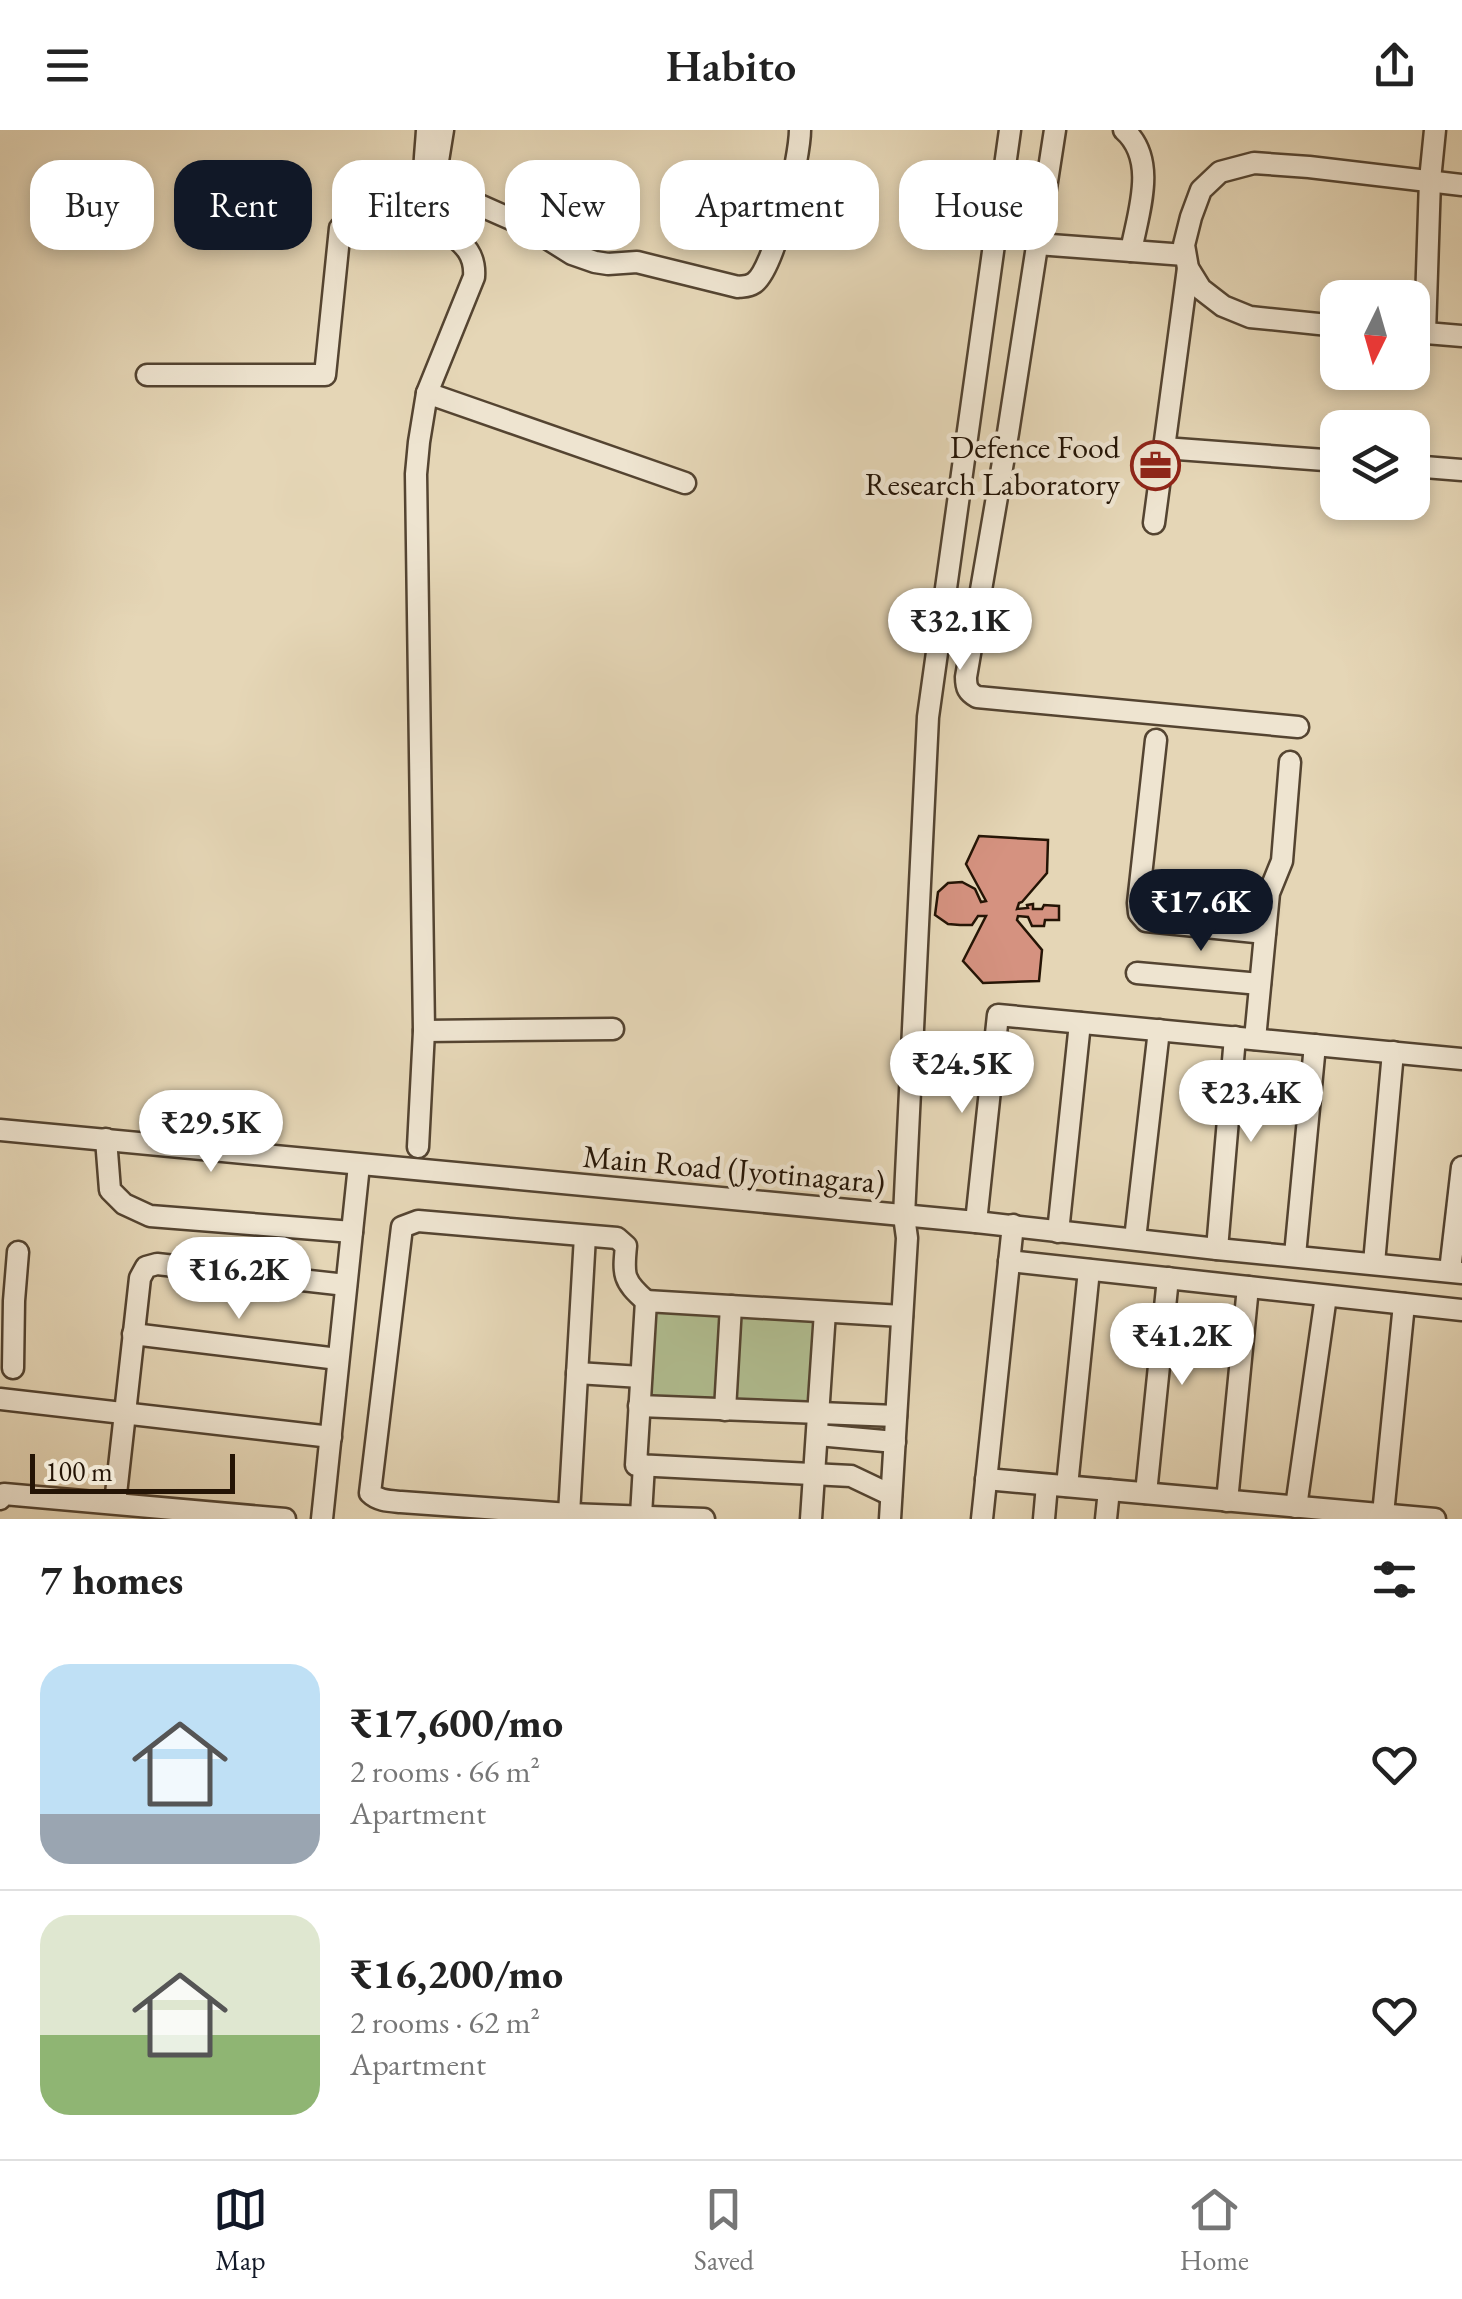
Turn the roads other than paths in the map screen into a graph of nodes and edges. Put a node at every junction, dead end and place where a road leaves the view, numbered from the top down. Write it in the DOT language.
graph roads {
  1 [pos="427,130"];
  2 [pos="442,130"];
  3 [pos="798,130"];
  4 [pos="1010,130"];
  5 [pos="1055,130"];
  6 [pos="1124,130"];
  7 [pos="1435,130"];
  8 [pos="426,160"];
  9 [pos="1050,160"];
  10 [pos="1430,180"];
  11 [pos="1462,184"];
  12 [pos="1058,245"];
  13 [pos="338,250"];
  14 [pos="468,250"];
  15 [pos="1036,250"];
  16 [pos="1131,250"];
  17 [pos="1186,261"];
  18 [pos="1423,280"];
  19 [pos="1223,306"];
  20 [pos="1182,308"];
  21 [pos="1320,324"];
  22 [pos="1430,333"];
  23 [pos="1462,336"];
  24 [pos="147,375"];
  25 [pos="427,393"];
  26 [pos="1164,448"];
  27 [pos="1320,460"];
  28 [pos="1430,467"];
  29 [pos="1462,470"];
  30 [pos="684,483"];
  31 [pos="1154,523"];
  32 [pos="1298,727"];
  33 [pos="1156,740"];
  34 [pos="1290,762"];
  35 [pos="1265,933"];
  36 [pos="1137,973"];
  37 [pos="1260,984"];
  38 [pos="1080,1023"];
  39 [pos="613,1029"];
  40 [pos="1159,1030"];
  41 [pos="424,1031"];
  42 [pos="1245,1038"];
  43 [pos="1315,1045"];
  44 [pos="1393,1052"];
  45 [pos="1462,1059"];
  46 [pos="0,1130"];
  47 [pos="106,1139"];
  48 [pos="418,1147"];
  49 [pos="359,1165"];
  50 [pos="1462,1167"];
  51 [pos="904,1216"];
  52 [pos="976,1222"];
  53 [pos="1013,1226"];
  54 [pos="352,1232"];
  55 [pos="1058,1232"];
  56 [pos="585,1236"];
  57 [pos="1135,1238"];
  58 [pos="1217,1249"];
  59 [pos="18,1252"];
  60 [pos="1295,1255"];
  61 [pos="1009,1261"];
  62 [pos="1374,1263"];
  63 [pos="1089,1270"];
  64 [pos="1456,1272"];
  65 [pos="1168,1278"];
  66 [pos="346,1285"];
  67 [pos="1248,1287"];
  68 [pos="1326,1296"];
  69 [pos="7,1301"];
  70 [pos="646,1301"];
  71 [pos="1404,1304"];
  72 [pos="731,1306"];
  73 [pos="1462,1310"];
  74 [pos="825,1312"];
  75 [pos="902,1316"];
  76 [pos="133,1334"];
  77 [pos="338,1358"];
  78 [pos="14,1368"];
  79 [pos="577,1372"];
  80 [pos="641,1377"];
  81 [pos="0,1399"];
  82 [pos="639,1406"];
  83 [pos="725,1410"];
  84 [pos="126,1412"];
  85 [pos="819,1412"];
  86 [pos="896,1416"];
  87 [pos="818,1435"];
  88 [pos="330,1437"];
  89 [pos="894,1442"];
  90 [pos="644,1466"];
  91 [pos="814,1473"];
  92 [pos="986,1479"];
  93 [pos="1057,1486"];
  94 [pos="1109,1490"];
  95 [pos="1146,1494"];
  96 [pos="891,1495"];
  97 [pos="1,1496"];
  98 [pos="1227,1501"];
  99 [pos="116,1503"];
  100 [pos="1296,1507"];
  101 [pos="569,1514"];
  102 [pos="1383,1514"];
  103 [pos="641,1515"];
  104 [pos="285,1519"];
  105 [pos="322,1519"];
  106 [pos="704,1519"];
  107 [pos="811,1519"];
  108 [pos="890,1519"];
  109 [pos="982,1519"];
  110 [pos="1044,1519"];
  111 [pos="1106,1519"];
  112 [pos="1435,1519"];
  1 -- 8 [label="street"];
  2 -- 3 [label="street"];
  4 -- 51 [label="street"];
  5 -- 9 [label="street"];
  6 -- 16 [label="street"];
  7 -- 10 [label="street"];
  10 -- 11 [label="street"];
  10 -- 17 [label="street"];
  10 -- 18 [label="street"];
  12 -- 16 [label="street"];
  13 -- 24 [label="street"];
  14 -- 25 [label="street"];
  15 -- 32 [label="street"];
  16 -- 17 [label="street"];
  17 -- 19 [label="street"];
  17 -- 20 [label="street"];
  19 -- 20 [label="street"];
  19 -- 21 [label="street"];
  20 -- 26 [label="street"];
  22 -- 23 [label="street"];
  25 -- 30 [label="street"];
  25 -- 41 [label="street"];
  26 -- 27 [label="street"];
  26 -- 31 [label="street"];
  28 -- 29 [label="street"];
  33 -- 35 [label="street"];
  34 -- 35 [label="street"];
  35 -- 37 [label="street"];
  36 -- 37 [label="street"];
  37 -- 42 [label="street"];
  38 -- 40 [label="street"];
  38 -- 52 [label="street"];
  38 -- 55 [label="street"];
  39 -- 41 [label="street"];
  40 -- 42 [label="street"];
  40 -- 57 [label="street"];
  41 -- 48 [label="street"];
  42 -- 43 [label="street"];
  42 -- 58 [label="street"];
  43 -- 44 [label="street"];
  43 -- 60 [label="street"];
  44 -- 45 [label="street"];
  44 -- 62 [label="street"];
  46 -- 47 [label="street, Main Road (Jyotinagara)"];
  47 -- 49 [label="street, Main Road (Jyotinagara)"];
  47 -- 54 [label="street"];
  49 -- 51 [label="street, Main Road (Jyotinagara)"];
  49 -- 54 [label="street"];
  50 -- 64 [label="street"];
  51 -- 52 [label="street, Main Road (Jyotinagara)"];
  51 -- 75 [label="street"];
  52 -- 53 [label="street, Main Road (Jyotinagara)"];
  53 -- 55 [label="street, Main Road (Jyotinagara)"];
  53 -- 61 [label="street"];
  54 -- 66 [label="street"];
  55 -- 57 [label="street, Main Road (Jyotinagara)"];
  56 -- 70 [label="street"];
  56 -- 79 [label="street"];
  56 -- 101 [label="street"];
  57 -- 58 [label="street, Main Road (Jyotinagara)"];
  58 -- 60 [label="street, Main Road (Jyotinagara)"];
  59 -- 69 [label="street"];
  60 -- 62 [label="street, Main Road (Jyotinagara)"];
  61 -- 63 [label="street"];
  61 -- 92 [label="street"];
  62 -- 64 [label="street, Main Road (Jyotinagara)"];
  63 -- 65 [label="street"];
  63 -- 93 [label="street"];
  65 -- 67 [label="street"];
  65 -- 95 [label="street"];
  66 -- 76 [label="street"];
  66 -- 77 [label="street"];
  67 -- 68 [label="street"];
  67 -- 98 [label="street"];
  68 -- 71 [label="street"];
  68 -- 100 [label="street"];
  69 -- 78 [label="street"];
  70 -- 72 [label="street"];
  70 -- 80 [label="street"];
  71 -- 73 [label="street"];
  71 -- 102 [label="street"];
  72 -- 74 [label="street"];
  72 -- 83 [label="street"];
  74 -- 75 [label="street"];
  74 -- 85 [label="street"];
  75 -- 86 [label="street"];
  76 -- 77 [label="street"];
  76 -- 84 [label="street"];
  77 -- 88 [label="street"];
  79 -- 80 [label="street"];
  79 -- 101 [label="street"];
  80 -- 82 [label="street"];
  81 -- 84 [label="street"];
  82 -- 83 [label="street"];
  82 -- 90 [label="street"];
  83 -- 85 [label="street"];
  84 -- 88 [label="street"];
  84 -- 99 [label="street"];
  85 -- 86 [label="street"];
  85 -- 87 [label="street"];
  86 -- 89 [label="street"];
  87 -- 89 [label="street"];
  87 -- 91 [label="street"];
  88 -- 105 [label="street"];
  89 -- 96 [label="street"];
  90 -- 91 [label="street"];
  90 -- 103 [label="street"];
  91 -- 96 [label="street"];
  91 -- 107 [label="street"];
  92 -- 93 [label="street"];
  92 -- 109 [label="street"];
  93 -- 94 [label="street"];
  93 -- 110 [label="street"];
  94 -- 95 [label="street"];
  94 -- 111 [label="street"];
  95 -- 98 [label="street"];
  96 -- 108 [label="street"];
  97 -- 99 [label="street"];
  98 -- 100 [label="street"];
  99 -- 104 [label="street"];
  100 -- 102 [label="street"];
  101 -- 103 [label="street"];
  102 -- 112 [label="street"];
  103 -- 106 [label="street"];
}
